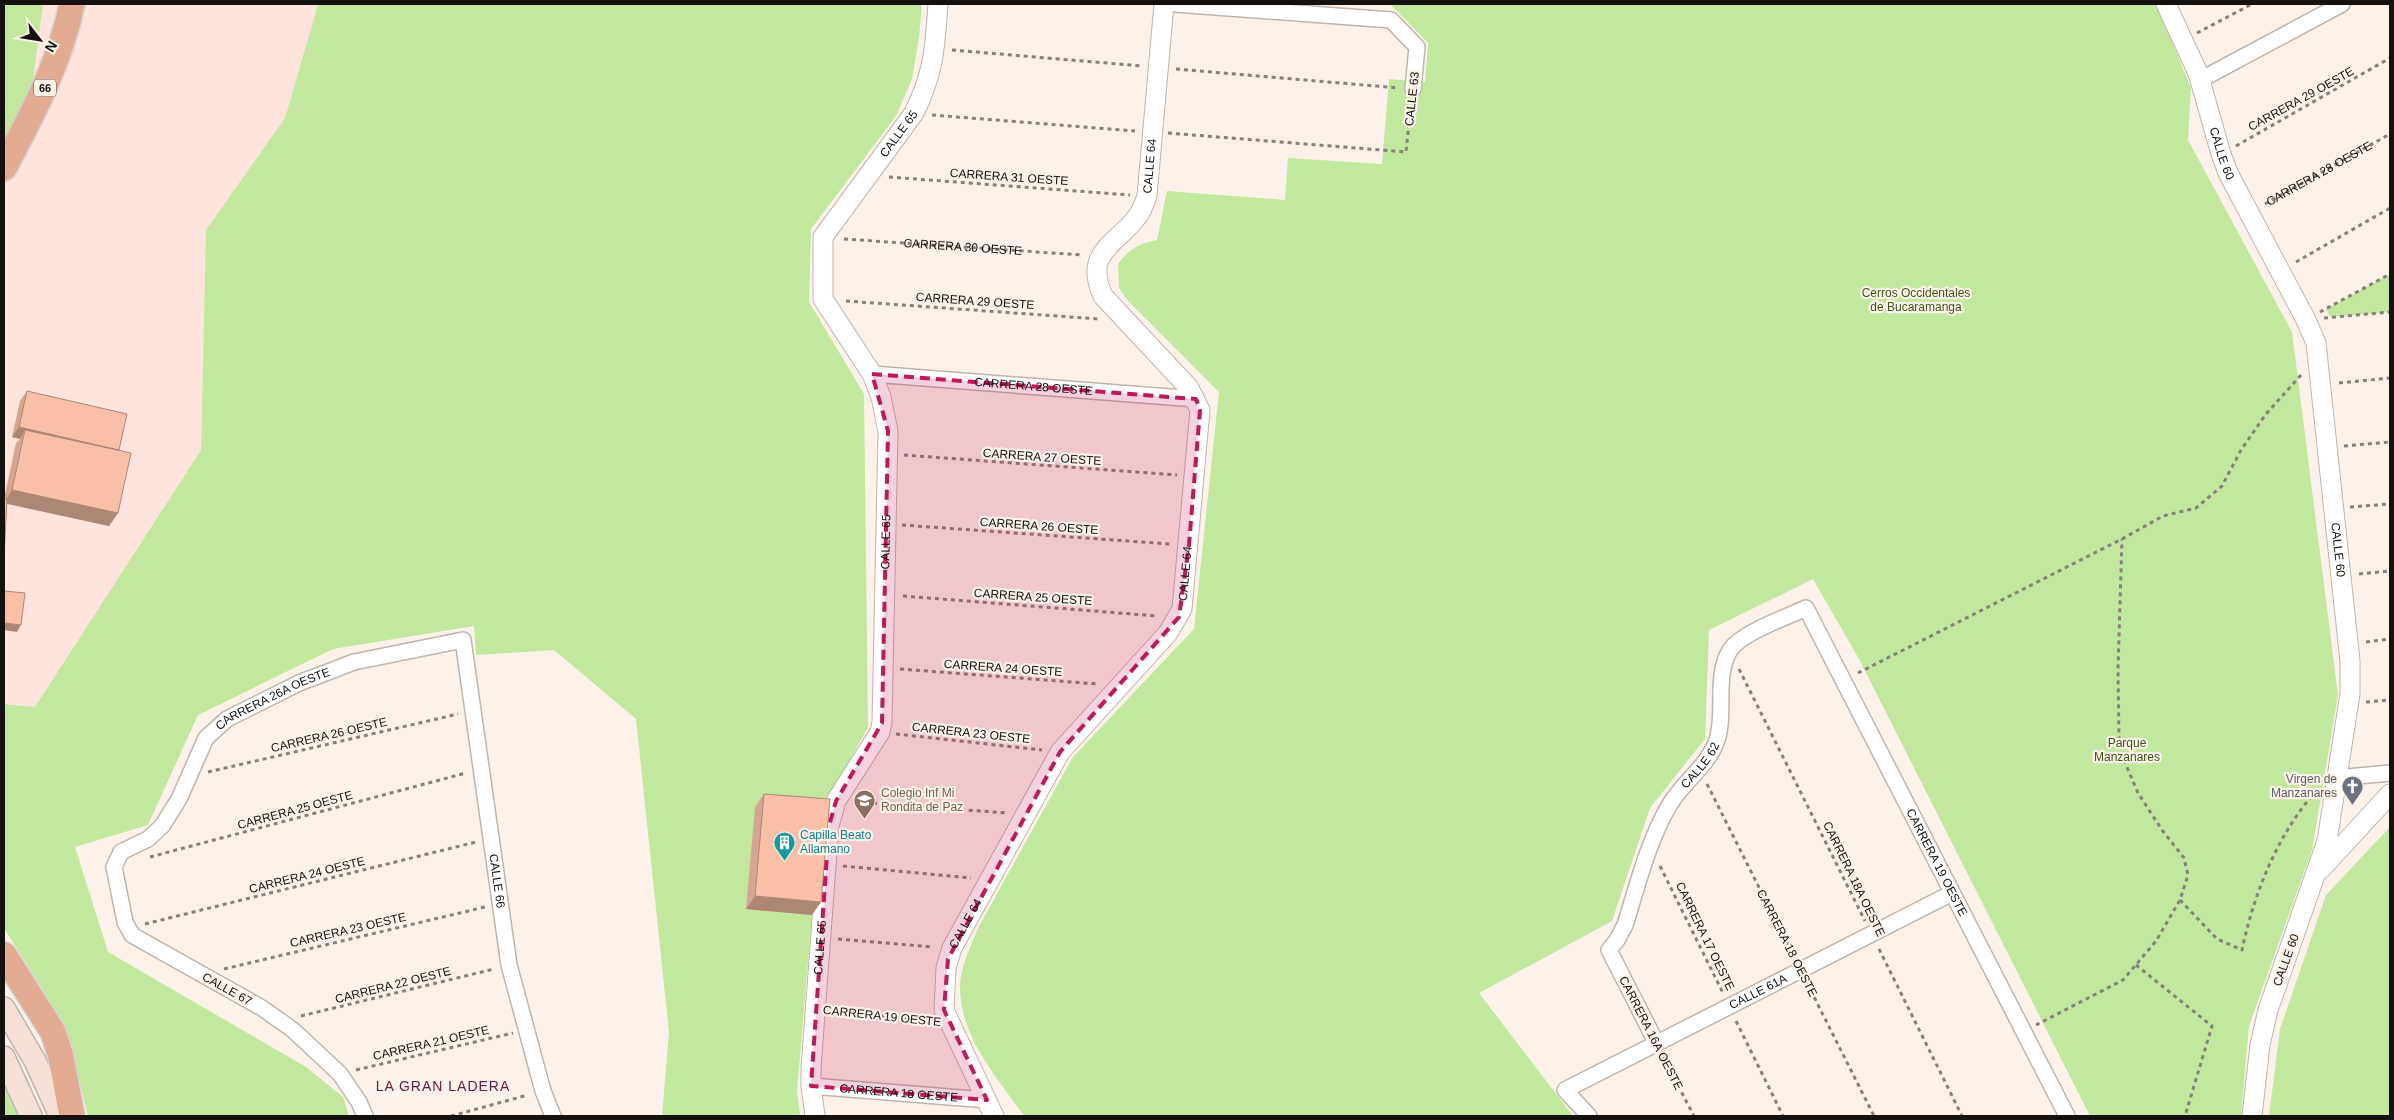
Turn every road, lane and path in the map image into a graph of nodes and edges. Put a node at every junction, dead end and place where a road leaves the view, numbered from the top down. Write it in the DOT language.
graph roads {
  1 [pos="56,4"];
  2 [pos="72,4"];
  3 [pos="938,4"];
  4 [pos="1164,4"];
  5 [pos="1175,4"];
  6 [pos="2166,4"];
  7 [pos="2252,4"];
  8 [pos="2342,4"];
  9 [pos="2183,41"];
  10 [pos="2390,58"];
  11 [pos="50,77"];
  12 [pos="2200,80"];
  13 [pos="1413,89"];
  14 [pos="2390,134"];
  15 [pos="1406,152"];
  16 [pos="2220,154"];
  17 [pos="4,168"];
  18 [pos="868,176"];
  19 [pos="1147,196"];
  20 [pos="2390,208"];
  21 [pos="2249,213"];
  22 [pos="823,238"];
  23 [pos="1102,256"];
  24 [pos="2280,271"];
  25 [pos="2390,274"];
  26 [pos="823,299"];
  27 [pos="2390,312"];
  28 [pos="1126,320"];
  29 [pos="2306,320"];
  30 [pos="2318,356"];
  31 [pos="872,374"];
  32 [pos="2390,378"];
  33 [pos="2321,385"];
  34 [pos="1196,399"];
  35 [pos="2390,442"];
  36 [pos="2328,448"];
  37 [pos="888,454"];
  38 [pos="1195,477"];
  39 [pos="2390,504"];
  40 [pos="2334,508"];
  41 [pos="887,524"];
  42 [pos="2122,539"];
  43 [pos="1189,545"];
  44 [pos="2390,571"];
  45 [pos="2341,576"];
  46 [pos="885,595"];
  47 [pos="1179,617"];
  48 [pos="2390,639"];
  49 [pos="463,640"];
  50 [pos="2348,644"];
  51 [pos="1730,650"];
  52 [pos="884,668"];
  53 [pos="1843,681"];
  54 [pos="1120,685"];
  55 [pos="2390,700"];
  56 [pos="2349,704"];
  57 [pos="473,710"];
  58 [pos="880,732"];
  59 [pos="1060,752"];
  60 [pos="481,768"];
  61 [pos="1700,769"];
  62 [pos="2390,773"];
  63 [pos="188,777"];
  64 [pos="2337,778"];
  65 [pos="2390,794"];
  66 [pos="836,800"];
  67 [pos="1025,814"];
  68 [pos="491,839"];
  69 [pos="1650,845"];
  70 [pos="116,862"];
  71 [pos="826,864"];
  72 [pos="2317,873"];
  73 [pos="989,880"];
  74 [pos="1952,893"];
  75 [pos="2180,900"];
  76 [pos="500,903"];
  77 [pos="128,928"];
  78 [pos="1871,934"];
  79 [pos="820,937"];
  80 [pos="952,948"];
  81 [pos="1608,950"];
  82 [pos="4,955"];
  83 [pos="509,965"];
  84 [pos="2136,965"];
  85 [pos="1801,970"];
  86 [pos="200,974"];
  87 [pos="1729,1007"];
  88 [pos="4,1008"];
  89 [pos="816,1009"];
  90 [pos="281,1021"];
  91 [pos="949,1023"];
  92 [pos="525,1030"];
  93 [pos="2023,1032"];
  94 [pos="1657,1044"];
  95 [pos="4,1057"];
  96 [pos="340,1074"];
  97 [pos="811,1086"];
  98 [pos="543,1091"];
  99 [pos="990,1108"];
  100 [pos="32,1116"];
  101 [pos="60,1116"];
  102 [pos="72,1116"];
  103 [pos="365,1116"];
  104 [pos="451,1116"];
  105 [pos="553,1116"];
  106 [pos="815,1116"];
  107 [pos="1589,1116"];
  108 [pos="1694,1116"];
  109 [pos="1783,1116"];
  110 [pos="1874,1116"];
  111 [pos="1962,1116"];
  112 [pos="2067,1116"];
  113 [pos="2185,1116"];
  114 [pos="2252,1116"];
  1 -- 11 [label="highway"];
  2 -- 11 [label="highway, 66"];
  3 -- 18 [label="street, CALLE 65"];
  4 -- 19 [label="street, CALLE 64"];
  5 -- 13 [label="street, CALLE 63"];
  6 -- 9 [label="street, CALLE 60"];
  7 -- 9 [label="path"];
  8 -- 12 [label="street"];
  9 -- 12 [label="street, CALLE 60"];
  10 -- 16 [label="path, CARRERA 29 OESTE"];
  11 -- 17 [label="highway, 66"];
  12 -- 16 [label="street, CALLE 60"];
  13 -- 15 [label="path, CALLE 63"];
  14 -- 21 [label="path, CARRERA 28 OESTE"];
  16 -- 21 [label="street, CALLE 60"];
  18 -- 19 [label="path, CARRERA 31 OESTE"];
  18 -- 22 [label="street, CALLE 65"];
  19 -- 23 [label="street, CALLE 64"];
  20 -- 24 [label="path"];
  21 -- 24 [label="street, CALLE 60"];
  22 -- 23 [label="path, CARRERA 30 OESTE"];
  22 -- 26 [label="street"];
  23 -- 28 [label="street, CALLE 64"];
  24 -- 29 [label="street, CALLE 60"];
  25 -- 29 [label="path"];
  26 -- 28 [label="path, CARRERA 29 OESTE"];
  26 -- 31 [label="street, CALLE 65"];
  27 -- 29 [label="path"];
  28 -- 34 [label="street, CALLE 64"];
  29 -- 30 [label="street, CALLE 60"];
  30 -- 33 [label="street, CALLE 60"];
  30 -- 42 [label="path"];
  31 -- 34 [label="street, CARRERA 28 OESTE"];
  31 -- 37 [label="street, CALLE 65"];
  32 -- 33 [label="path"];
  33 -- 36 [label="street, CALLE 60"];
  34 -- 38 [label="street, CALLE 64"];
  35 -- 36 [label="path"];
  36 -- 40 [label="street, CALLE 60"];
  37 -- 38 [label="path, CARRERA 27 OESTE"];
  37 -- 41 [label="street, CALLE 65"];
  38 -- 43 [label="street, CALLE 64"];
  39 -- 40 [label="path"];
  40 -- 45 [label="street, CALLE 60"];
  41 -- 43 [label="path, CARRERA 26 OESTE"];
  41 -- 46 [label="street, CALLE 65"];
  42 -- 53 [label="path"];
  42 -- 75 [label="path"];
  43 -- 47 [label="street, CALLE 64"];
  44 -- 45 [label="path"];
  45 -- 50 [label="street, CALLE 60"];
  46 -- 47 [label="path, CARRERA 25 OESTE"];
  46 -- 52 [label="street, CALLE 65"];
  47 -- 54 [label="street, CALLE 64"];
  48 -- 50 [label="path"];
  49 -- 57 [label="street, CALLE 66"];
  49 -- 63 [label="street, CARRERA 26A OESTE"];
  50 -- 56 [label="street, CALLE 60"];
  51 -- 53 [label="street, CARRERA 19 OESTE"];
  51 -- 61 [label="street, CALLE 62"];
  51 -- 78 [label="path, CARRERA 18A OESTE"];
  52 -- 54 [label="path, CARRERA 24 OESTE"];
  52 -- 58 [label="street, CALLE 65"];
  53 -- 74 [label="street, CARRERA 19 OESTE"];
  54 -- 59 [label="street, CALLE 64"];
  55 -- 56 [label="path"];
  56 -- 64 [label="street, CALLE 60"];
  57 -- 60 [label="street, CALLE 66"];
  57 -- 63 [label="path, CARRERA 26 OESTE"];
  58 -- 59 [label="path, CARRERA 23 OESTE"];
  58 -- 66 [label="street, CALLE 65"];
  59 -- 67 [label="street, CALLE 64"];
  60 -- 68 [label="street, CALLE 66"];
  60 -- 70 [label="path, CARRERA 25 OESTE"];
  61 -- 69 [label="street, CALLE 62"];
  61 -- 85 [label="path, CARRERA 18 OESTE"];
  62 -- 64 [label="street"];
  63 -- 70 [label="street, CARRERA 26A OESTE"];
  64 -- 72 [label="street, CALLE 60"];
  64 -- 75 [label="path"];
  65 -- 72 [label="street"];
  66 -- 67 [label="path"];
  66 -- 71 [label="street, CALLE 65"];
  67 -- 73 [label="street, CALLE 64"];
  68 -- 76 [label="street, CALLE 66"];
  68 -- 77 [label="path, CARRERA 24 OESTE"];
  69 -- 81 [label="street, CALLE 62"];
  69 -- 87 [label="path, CARRERA 17 OESTE"];
  70 -- 77 [label="street"];
  71 -- 73 [label="path"];
  71 -- 79 [label="street, CALLE 65"];
  72 -- 114 [label="street, CALLE 60"];
  73 -- 80 [label="street, CALLE 64"];
  74 -- 78 [label="street, CALLE 61A"];
  74 -- 93 [label="street, CARRERA 19 OESTE"];
  75 -- 84 [label="path"];
  76 -- 83 [label="street, CALLE 66"];
  76 -- 86 [label="path, CARRERA 23 OESTE"];
  77 -- 86 [label="street, CALLE 67"];
  78 -- 85 [label="street, CALLE 61A"];
  78 -- 111 [label="path, CARRERA 18A OESTE"];
  79 -- 80 [label="path"];
  79 -- 89 [label="street, CALLE 65"];
  80 -- 91 [label="street, CALLE 64"];
  81 -- 94 [label="street, CARRERA 16A OESTE"];
  82 -- 102 [label="highway"];
  83 -- 90 [label="path, CARRERA 22 OESTE"];
  83 -- 92 [label="street, CALLE 66"];
  84 -- 93 [label="path"];
  84 -- 113 [label="path"];
  85 -- 87 [label="street, CALLE 61A"];
  85 -- 110 [label="path, CARRERA 18 OESTE"];
  86 -- 90 [label="street, CALLE 67"];
  87 -- 94 [label="street, CALLE 61A"];
  87 -- 109 [label="path, CARRERA 17 OESTE"];
  88 -- 101 [label="main road"];
  89 -- 91 [label="path, CARRERA 19 OESTE"];
  89 -- 97 [label="street, CALLE 65"];
  90 -- 96 [label="street, CALLE 67"];
  91 -- 99 [label="street, CALLE 64"];
  92 -- 96 [label="path, CARRERA 21 OESTE"];
  92 -- 98 [label="street, CALLE 66"];
  93 -- 112 [label="street, CARRERA 19 OESTE"];
  94 -- 107 [label="street, CALLE 61A"];
  94 -- 108 [label="path, CARRERA 16A OESTE"];
  95 -- 100 [label="main road"];
  96 -- 103 [label="street, CALLE 67"];
  97 -- 99 [label="street, CARRERA 18 OESTE"];
  97 -- 106 [label="street, CALLE 65"];
  98 -- 104 [label="path"];
  98 -- 105 [label="street, CALLE 66"];
}
